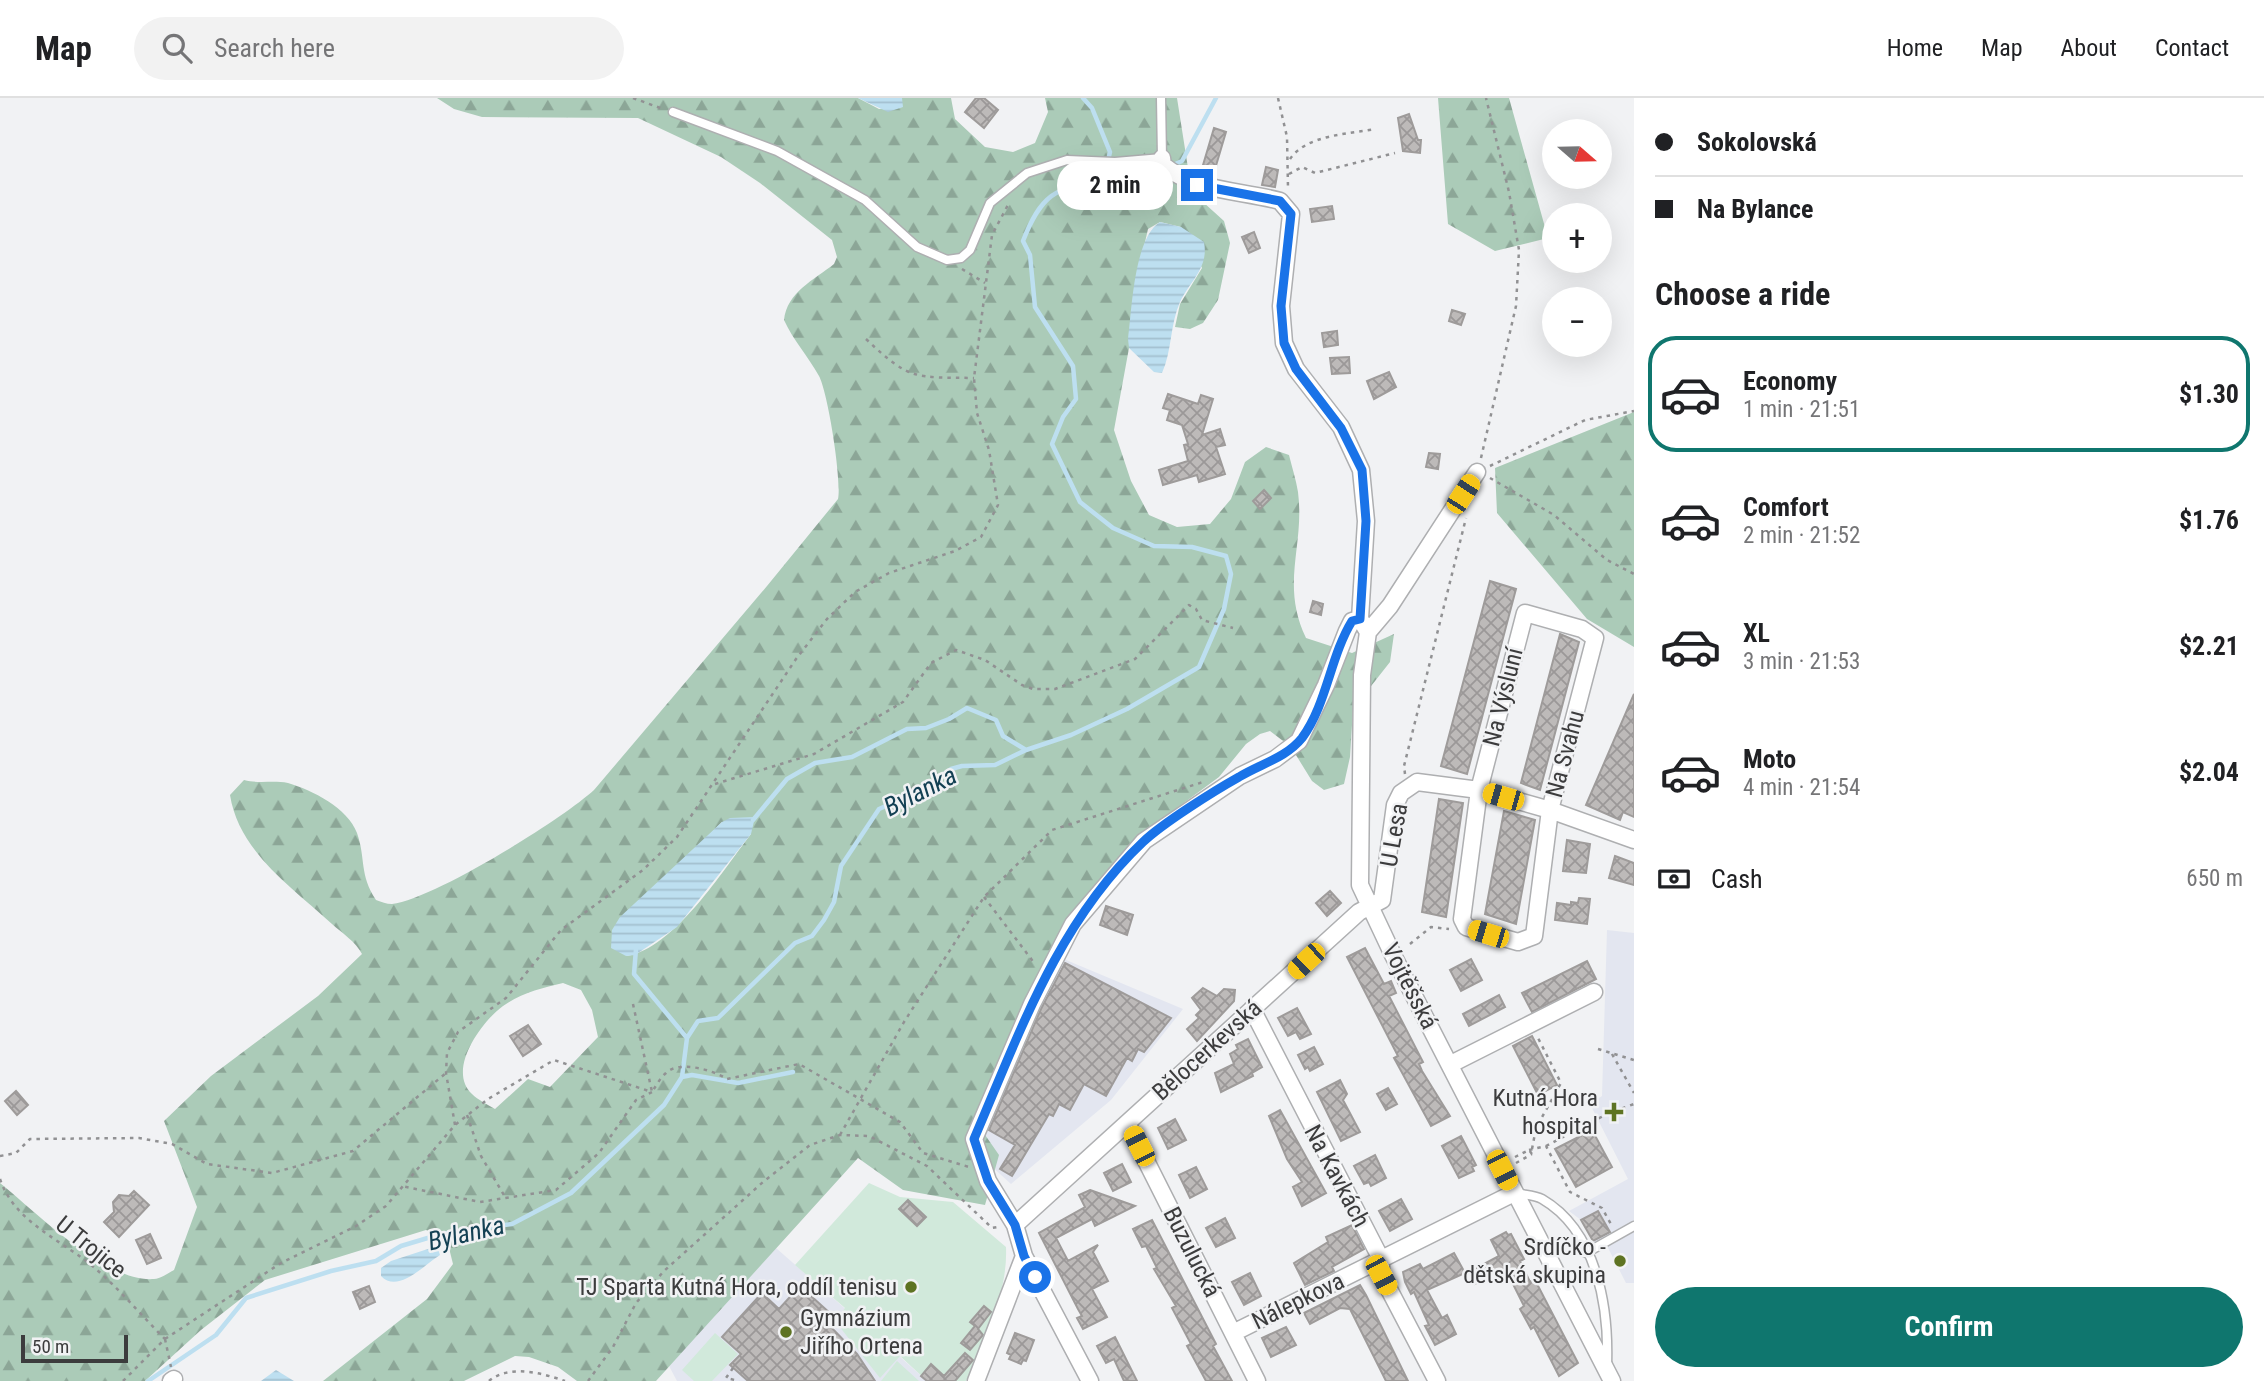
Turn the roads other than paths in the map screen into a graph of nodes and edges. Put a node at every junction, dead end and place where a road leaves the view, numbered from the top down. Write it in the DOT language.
graph roads {
  1 [pos="1161,98"];
  2 [pos="673,112"];
  3 [pos="1166,165"];
  4 [pos="1478,472"];
  5 [pos="1525,613"];
  6 [pos="1364,626"];
  7 [pos="1479,790"];
  8 [pos="1550,810"];
  9 [pos="1634,839"];
  10 [pos="1372,907"];
  11 [pos="1525,942"];
  12 [pos="1594,992"];
  13 [pos="1252,1009"];
  14 [pos="1451,1064"];
  15 [pos="1127,1123"];
  16 [pos="1514,1193"];
  17 [pos="1015,1225"];
  18 [pos="1634,1226"];
  19 [pos="1586,1253"];
  20 [pos="1024,1256"];
  21 [pos="1381,1259"];
  22 [pos="1233,1333"];
  23 [pos="1609,1376"];
  24 [pos="976,1381"];
  25 [pos="1090,1381"];
  26 [pos="1257,1381"];
  27 [pos="1437,1381"];
  1 -- 3 [label="lane"];
  2 -- 3 [label="lane"];
  3 -- 6 [label="street, Vojtěšská"];
  4 -- 6 [label="street"];
  5 -- 7 [label="street, Na Výsluní"];
  5 -- 8 [label="street, Na Svahu"];
  6 -- 10 [label="street, Vojtěšská"];
  6 -- 17 [label="street"];
  7 -- 8 [label="street, U Lesa"];
  7 -- 10 [label="street, U Lesa"];
  7 -- 11 [label="street, Na Výsluní"];
  8 -- 9 [label="street, U Lesa"];
  8 -- 11 [label="street, Na Svahu"];
  10 -- 13 [label="street, Bělocerkevská"];
  10 -- 14 [label="street, Vojtěšská"];
  12 -- 14 [label="street"];
  13 -- 15 [label="street, Bělocerkevská"];
  13 -- 21 [label="street, Na Kavkách"];
  14 -- 16 [label="street, Vojtěšská"];
  15 -- 17 [label="street, Bělocerkevská"];
  15 -- 22 [label="street, Buzulucká"];
  16 -- 19 [label="lane"];
  16 -- 21 [label="street, Nálepkova"];
  16 -- 23 [label="street, Vojtěšská"];
  17 -- 20 [label="street"];
  18 -- 19 [label="lane"];
  19 -- 23 [label="lane"];
  20 -- 24 [label="street"];
  20 -- 25 [label="street"];
  21 -- 22 [label="street, Nálepkova"];
  21 -- 27 [label="street, Na Kavkách"];
  22 -- 26 [label="street, Buzulucká"];
}
